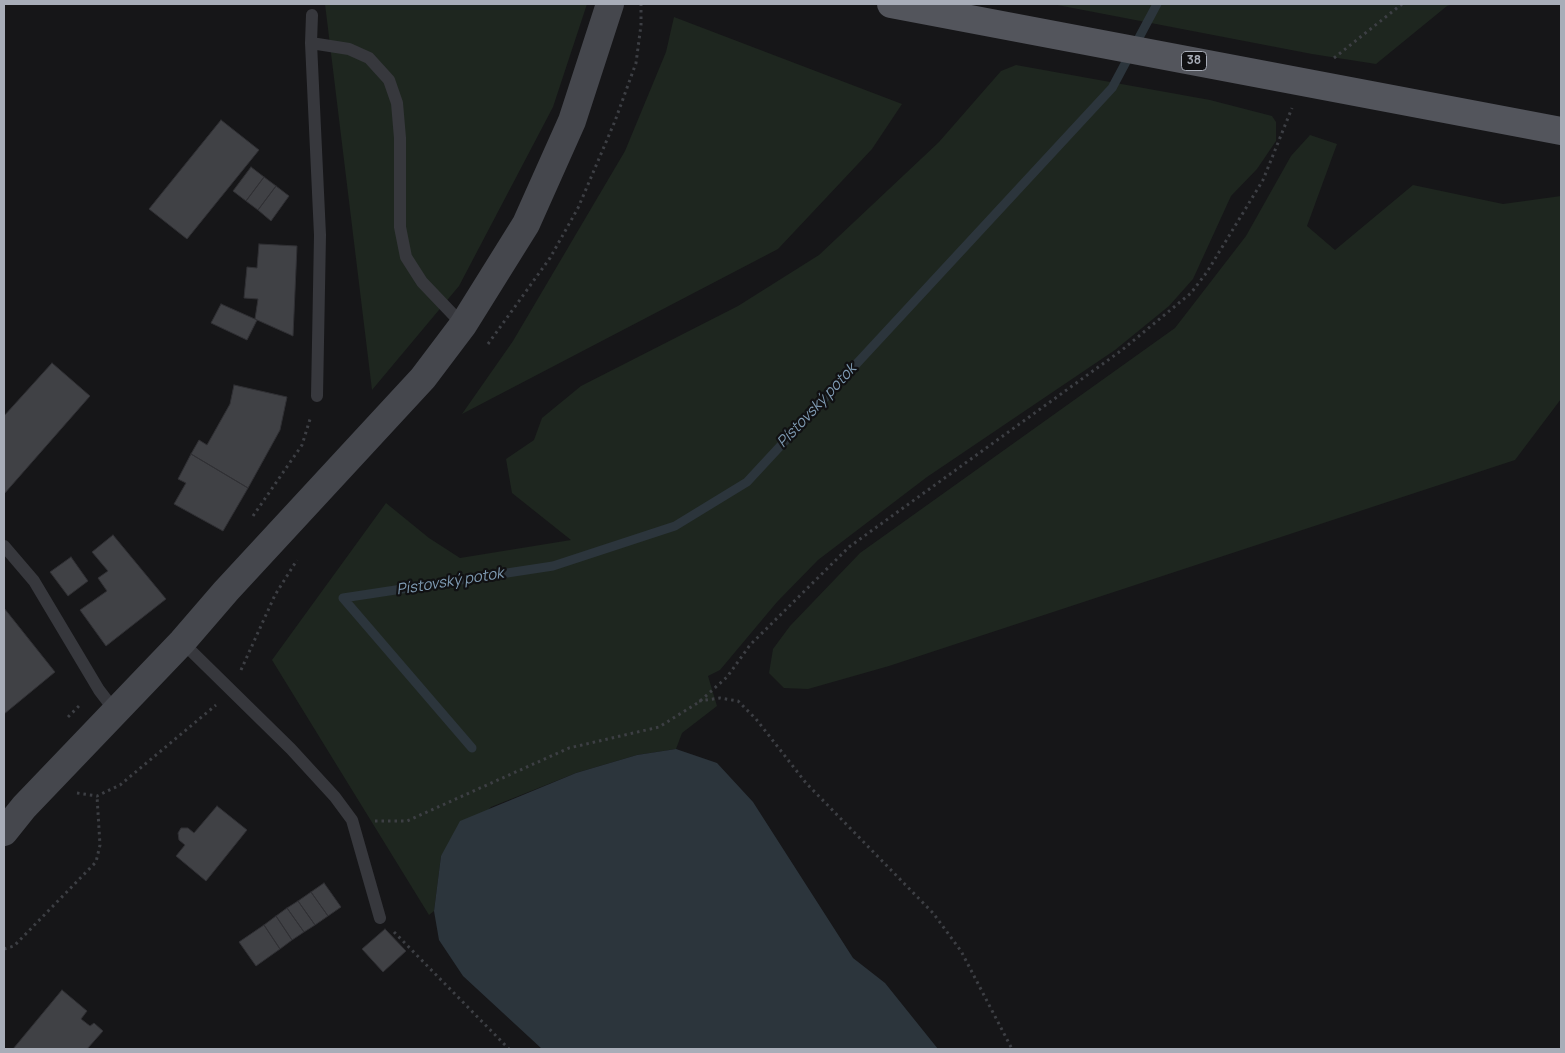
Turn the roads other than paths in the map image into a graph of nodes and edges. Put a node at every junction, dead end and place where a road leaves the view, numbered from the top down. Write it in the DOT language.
graph roads {
  1 [pos="610,4"];
  2 [pos="891,4"];
  3 [pos="312,15"];
  4 [pos="311,43"];
  5 [pos="1561,131"];
  6 [pos="463,325"];
  7 [pos="317,396"];
  8 [pos="4,546"];
  9 [pos="182,642"];
  10 [pos="115,711"];
  11 [pos="4,832"];
  12 [pos="380,918"];
  1 -- 6 [label="street"];
  2 -- 5 [label="main road, 38"];
  3 -- 4 [label="lane"];
  4 -- 6 [label="lane"];
  4 -- 7 [label="lane"];
  6 -- 9 [label="street"];
  8 -- 10 [label="lane"];
  9 -- 10 [label="street"];
  9 -- 12 [label="lane"];
  10 -- 11 [label="street"];
}
